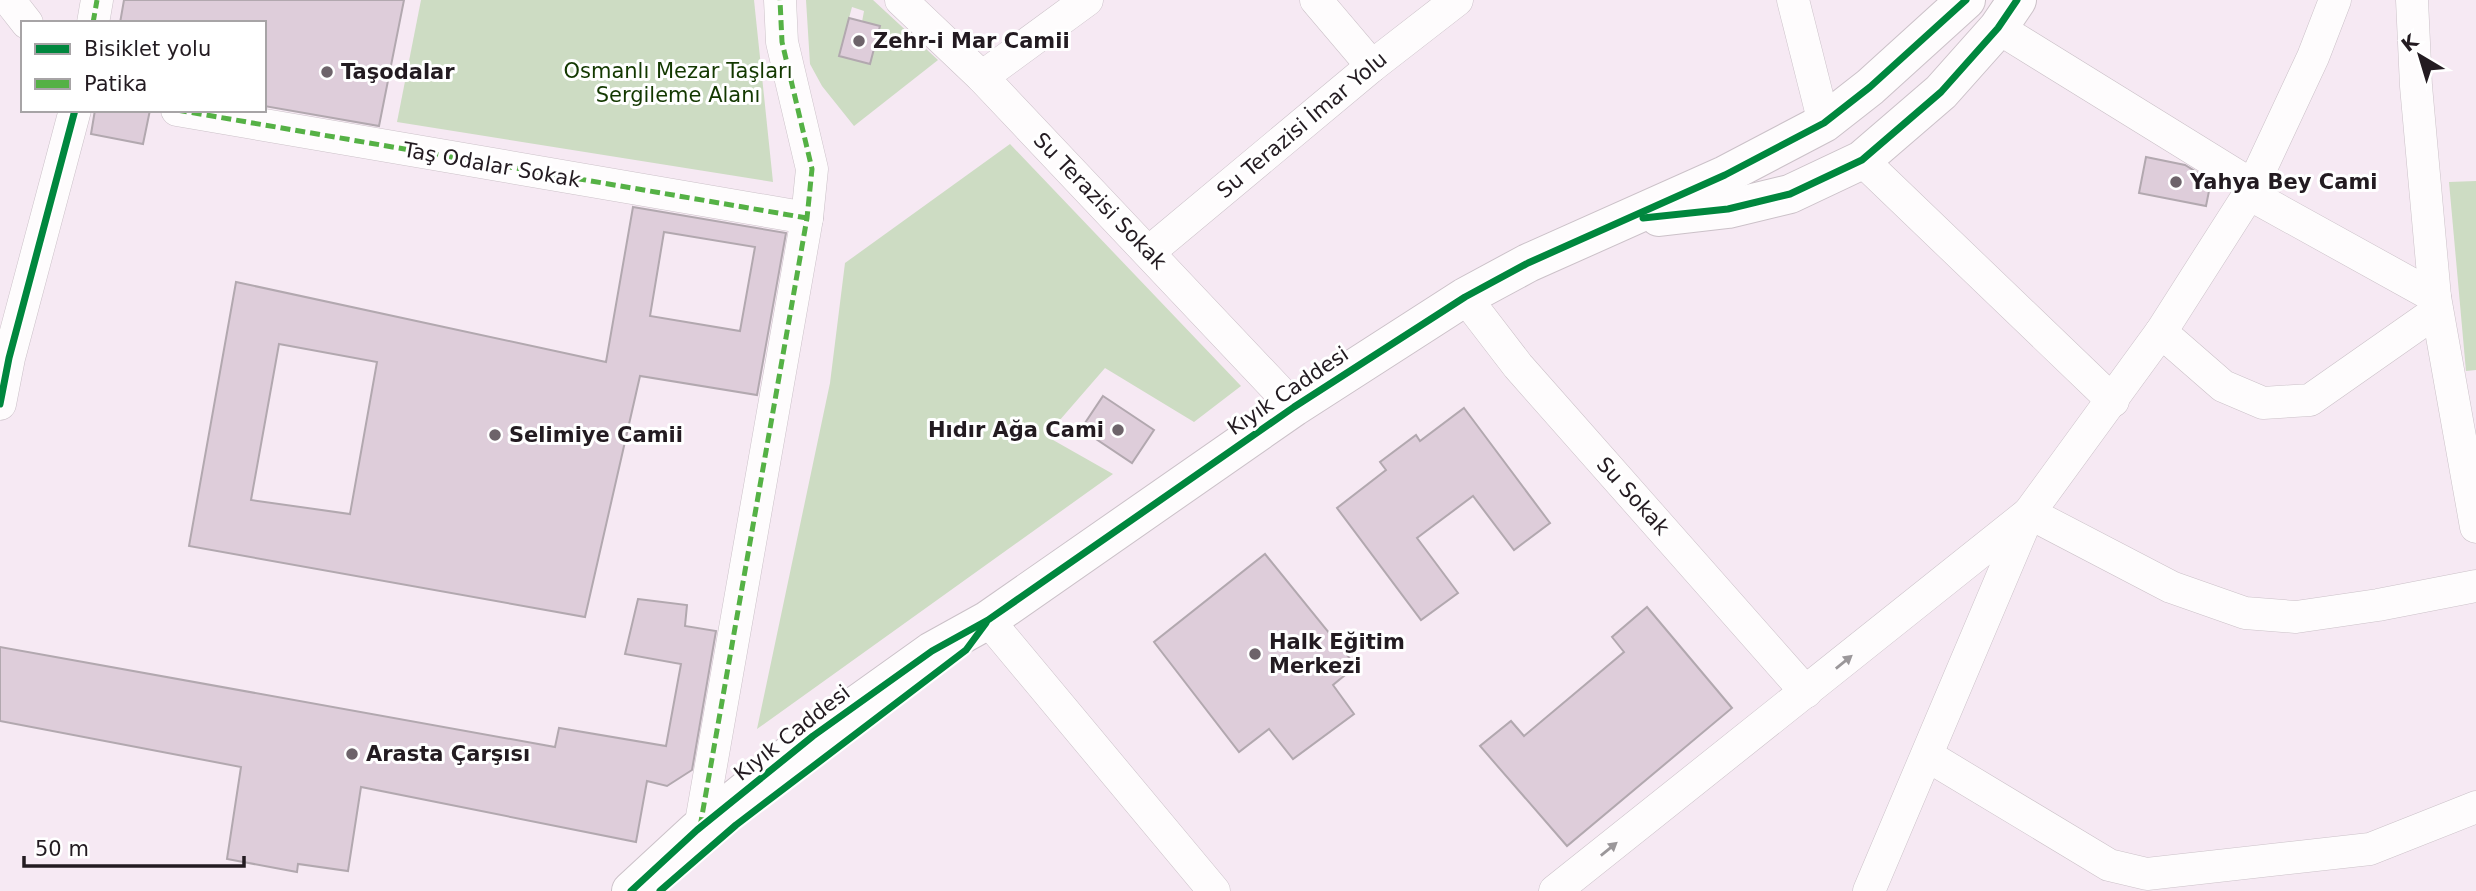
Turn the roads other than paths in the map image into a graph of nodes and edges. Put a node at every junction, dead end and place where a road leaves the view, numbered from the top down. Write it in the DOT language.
graph roads {
  1 [pos="9,0"];
  2 [pos="97,0"];
  3 [pos="780,0"];
  4 [pos="901,0"];
  5 [pos="1087,0"];
  6 [pos="1316,0"];
  7 [pos="1457,0"];
  8 [pos="1793,0"];
  9 [pos="1966,0"];
  10 [pos="2336,0"];
  11 [pos="2412,0"];
  12 [pos="2008,14"];
  13 [pos="25,21"];
  14 [pos="93,21"];
  15 [pos="1372,66"];
  16 [pos="982,77"];
  17 [pos="74,112"];
  18 [pos="189,112"];
  19 [pos="1824,123"];
  20 [pos="1862,160"];
  21 [pos="2250,189"];
  22 [pos="807,218"];
  23 [pos="1625,220"];
  24 [pos="1149,252"];
  25 [pos="1465,297"];
  26 [pos="2436,304"];
  27 [pos="2161,332"];
  28 [pos="2465,400"];
  29 [pos="2113,401"];
  30 [pos="0,404"];
  31 [pos="1294,407"];
  32 [pos="2029,513"];
  33 [pos="2476,527"];
  34 [pos="2476,586"];
  35 [pos="988,620"];
  36 [pos="1807,692"];
  37 [pos="1928,756"];
  38 [pos="2476,807"];
  39 [pos="700,828"];
  40 [pos="2128,880"];
  41 [pos="631,891"];
  42 [pos="660,891"];
  43 [pos="1214,891"];
  44 [pos="1555,891"];
  45 [pos="1869,891"];
  1 -- 13 [label="street"];
  2 -- 14 [label="street"];
  3 -- 22 [label="street"];
  4 -- 16 [label="street, Su Terazisi Sokak"];
  5 -- 16 [label="street"];
  6 -- 15 [label="street"];
  7 -- 15 [label="street, Su Terazisi İmar Yolu"];
  8 -- 19 [label="street"];
  9 -- 19 [label="main road, Kıyık Caddesi"];
  10 -- 21 [label="street"];
  11 -- 26 [label="street"];
  12 -- 20 [label="main road, Kıyık Caddesi"];
  12 -- 21 [label="street"];
  15 -- 24 [label="street, Su Terazisi İmar Yolu"];
  16 -- 24 [label="street, Su Terazisi Sokak"];
  17 -- 30 [label="street"];
  18 -- 22 [label="street, Taş Odalar Sokak"];
  19 -- 23 [label="main road, Kıyık Caddesi"];
  20 -- 23 [label="main road, Kıyık Caddesi"];
  20 -- 29 [label="street"];
  21 -- 26 [label="street"];
  21 -- 27 [label="street"];
  22 -- 39 [label="street"];
  23 -- 25 [label="main road, Kıyık Caddesi"];
  24 -- 31 [label="street, Su Terazisi Sokak"];
  25 -- 31 [label="main road, Kıyık Caddesi"];
  25 -- 36 [label="street, Su Sokak"];
  26 -- 27 [label="street"];
  26 -- 28 [label="street"];
  27 -- 29 [label="street"];
  28 -- 33 [label="street"];
  29 -- 32 [label="street"];
  31 -- 35 [label="main road, Kıyık Caddesi"];
  32 -- 34 [label="street"];
  36 -- 32 [label="street, one-way"];
  32 -- 37 [label="street"];
  35 -- 39 [label="main road, Kıyık Caddesi"];
  35 -- 42 [label="main road, Kıyık Caddesi"];
  35 -- 43 [label="street"];
  44 -- 36 [label="street, one-way"];
  37 -- 40 [label="street"];
  37 -- 45 [label="street"];
  38 -- 40 [label="street"];
  39 -- 41 [label="main road, Kıyık Caddesi"];
}
